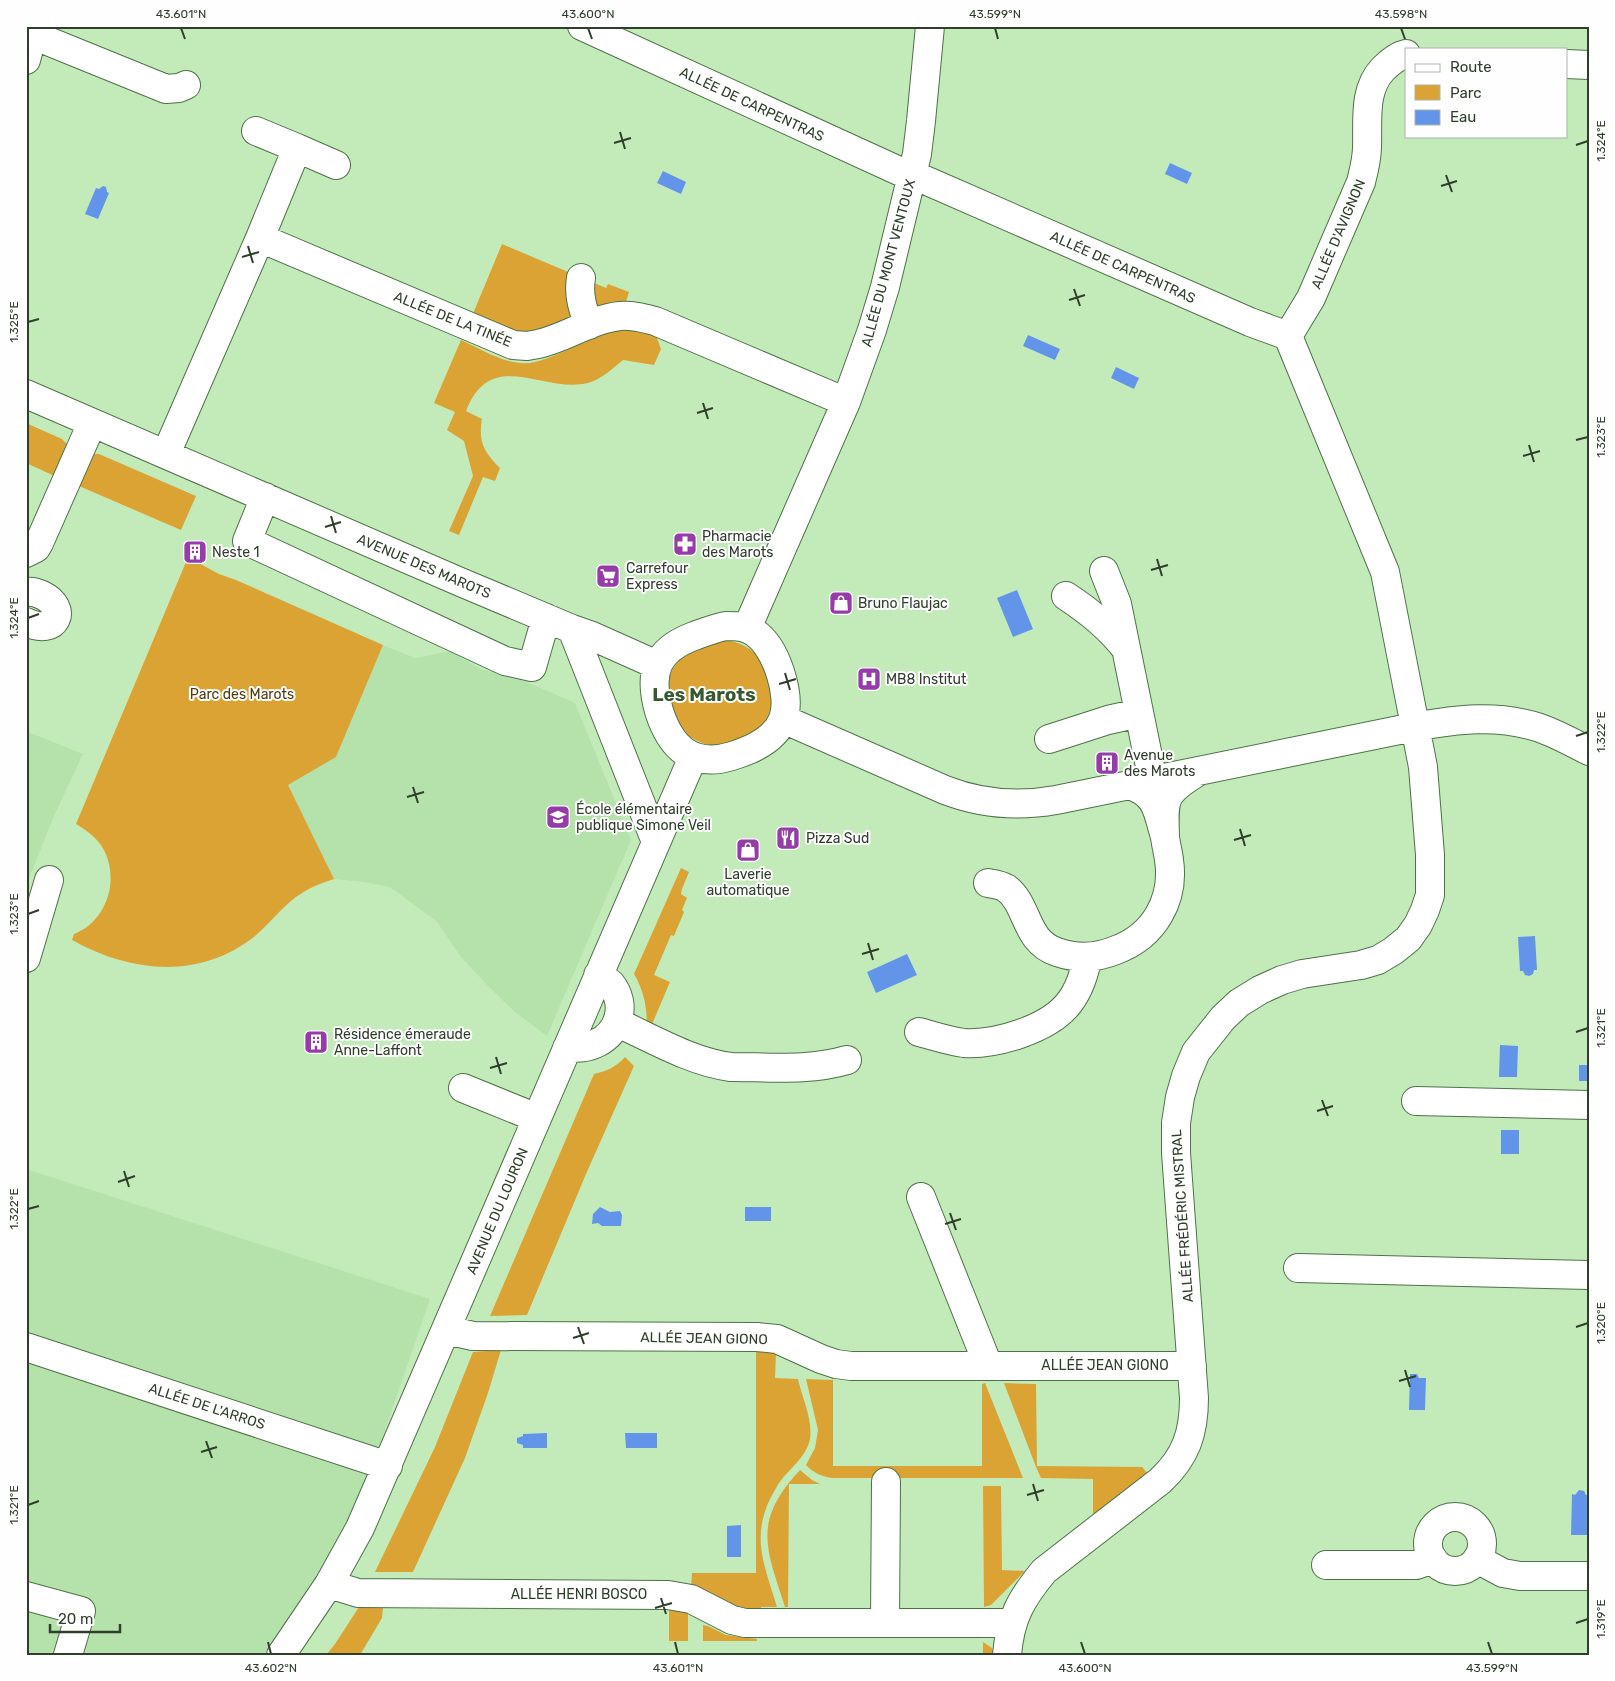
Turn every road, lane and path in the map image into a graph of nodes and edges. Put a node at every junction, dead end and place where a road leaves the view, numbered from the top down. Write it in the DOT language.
graph roads {
  1 [pos="582,26"];
  2 [pos="930,26"];
  3 [pos="32,41"];
  4 [pos="1405,54"];
  5 [pos="1568,64"];
  6 [pos="1589,65"];
  7 [pos="186,85"];
  8 [pos="256,131"];
  9 [pos="297,148"];
  10 [pos="336,165"];
  11 [pos="912,176"];
  12 [pos="260,238"];
  13 [pos="581,278"];
  14 [pos="589,325"];
  15 [pos="1288,336"];
  16 [pos="26,394"];
  17 [pos="846,402"];
  18 [pos="92,422"];
  19 [pos="166,454"];
  20 [pos="265,497"];
  21 [pos="26,553"];
  22 [pos="1104,571"];
  23 [pos="27,587"];
  24 [pos="1066,596"];
  25 [pos="546,618"];
  26 [pos="26,622"];
  27 [pos="747,628"];
  28 [pos="572,629"];
  29 [pos="1127,650"];
  30 [pos="657,665"];
  31 [pos="1139,713"];
  32 [pos="783,719"];
  33 [pos="1414,727"];
  34 [pos="1049,739"];
  35 [pos="1589,751"];
  36 [pos="693,757"];
  37 [pos="1198,772"];
  38 [pos="1141,783"];
  39 [pos="1164,837"];
  40 [pos="656,842"];
  41 [pos="49,880"];
  42 [pos="988,883"];
  43 [pos="1088,957"];
  44 [pos="26,958"];
  45 [pos="598,975"];
  46 [pos="618,1023"];
  47 [pos="919,1032"];
  48 [pos="567,1048"];
  49 [pos="847,1060"];
  50 [pos="462,1088"];
  51 [pos="1416,1101"];
  52 [pos="1589,1105"];
  53 [pos="537,1118"];
  54 [pos="921,1196"];
  55 [pos="1298,1268"];
  56 [pos="1589,1274"];
  57 [pos="446,1330"];
  58 [pos="26,1347"];
  59 [pos="988,1365"];
  60 [pos="1192,1366"];
  61 [pos="388,1466"];
  62 [pos="886,1482"];
  63 [pos="1433,1559"];
  64 [pos="1477,1559"];
  65 [pos="1326,1566"];
  66 [pos="1589,1576"];
  67 [pos="329,1584"];
  68 [pos="26,1596"];
  69 [pos="885,1623"];
  70 [pos="1012,1623"];
  71 [pos="68,1655"];
  72 [pos="280,1655"];
  73 [pos="1007,1655"];
  1 -- 11 [label="street, ALLÉE DE CARPENTRAS"];
  2 -- 11 [label="street, ALLÉE DU MONT VENTOUX"];
  3 -- 7 [label="street"];
  4 -- 15 [label="street, ALLÉE D'AVIGNON"];
  5 -- 6 [label="street"];
  8 -- 9 [label="street"];
  9 -- 10 [label="street"];
  9 -- 12 [label="street"];
  11 -- 15 [label="street, ALLÉE DE CARPENTRAS"];
  11 -- 17 [label="street, ALLÉE DU MONT VENTOUX"];
  12 -- 14 [label="street, ALLÉE DE LA TINÉE"];
  12 -- 19 [label="street"];
  13 -- 14 [label="street"];
  14 -- 17 [label="street, ALLÉE DE LA TINÉE"];
  15 -- 33 [label="street"];
  16 -- 18 [label="street, AVENUE DES MAROTS"];
  17 -- 27 [label="street, ALLÉE DU MONT VENTOUX"];
  18 -- 19 [label="street, AVENUE DES MAROTS"];
  18 -- 21 [label="street"];
  19 -- 20 [label="street, AVENUE DES MAROTS"];
  20 -- 25 [label="street, AVENUE DES MAROTS"];
  20 -- 25 [label="street"];
  22 -- 29 [label="street"];
  23 -- 26 [label="street"];
  24 -- 29 [label="street"];
  25 -- 28 [label="street, AVENUE DES MAROTS"];
  27 -- 30 [label="street"];
  27 -- 32 [label="street"];
  28 -- 30 [label="street, AVENUE DES MAROTS"];
  28 -- 40 [label="street"];
  29 -- 31 [label="street"];
  30 -- 36 [label="street"];
  31 -- 34 [label="street"];
  31 -- 38 [label="street"];
  32 -- 36 [label="street"];
  32 -- 38 [label="street"];
  33 -- 35 [label="street"];
  33 -- 37 [label="street"];
  33 -- 60 [label="street, ALLÉE FRÉDÉRIC MISTRAL"];
  36 -- 40 [label="street, AVENUE DU LOURON"];
  37 -- 38 [label="street"];
  37 -- 39 [label="street"];
  38 -- 39 [label="street"];
  39 -- 43 [label="street"];
  40 -- 45 [label="street, AVENUE DU LOURON"];
  41 -- 44 [label="street"];
  42 -- 43 [label="street"];
  43 -- 47 [label="street"];
  45 -- 46 [label="street"];
  45 -- 48 [label="street, AVENUE DU LOURON"];
  46 -- 48 [label="street"];
  46 -- 49 [label="street"];
  48 -- 53 [label="street, AVENUE DU LOURON"];
  50 -- 53 [label="street"];
  51 -- 52 [label="street"];
  53 -- 57 [label="street, AVENUE DU LOURON"];
  54 -- 59 [label="street"];
  55 -- 56 [label="street"];
  57 -- 59 [label="street, ALLÉE JEAN GIONO"];
  57 -- 61 [label="street, AVENUE DU LOURON"];
  58 -- 61 [label="street, ALLÉE DE L'ARROS"];
  59 -- 60 [label="street, ALLÉE JEAN GIONO"];
  60 -- 70 [label="street, ALLÉE FRÉDÉRIC MISTRAL"];
  61 -- 67 [label="street, AVENUE DU LOURON"];
  62 -- 69 [label="street"];
  63 -- 64 [label="street"];
  63 -- 64 [label="street"];
  63 -- 65 [label="street"];
  64 -- 66 [label="street"];
  67 -- 69 [label="street, ALLÉE HENRI BOSCO"];
  67 -- 72 [label="street, AVENUE DU LOURON"];
  68 -- 71 [label="street"];
  69 -- 70 [label="street, ALLÉE HENRI BOSCO"];
  70 -- 73 [label="street, ALLÉE FRÉDÉRIC MISTRAL"];
}
